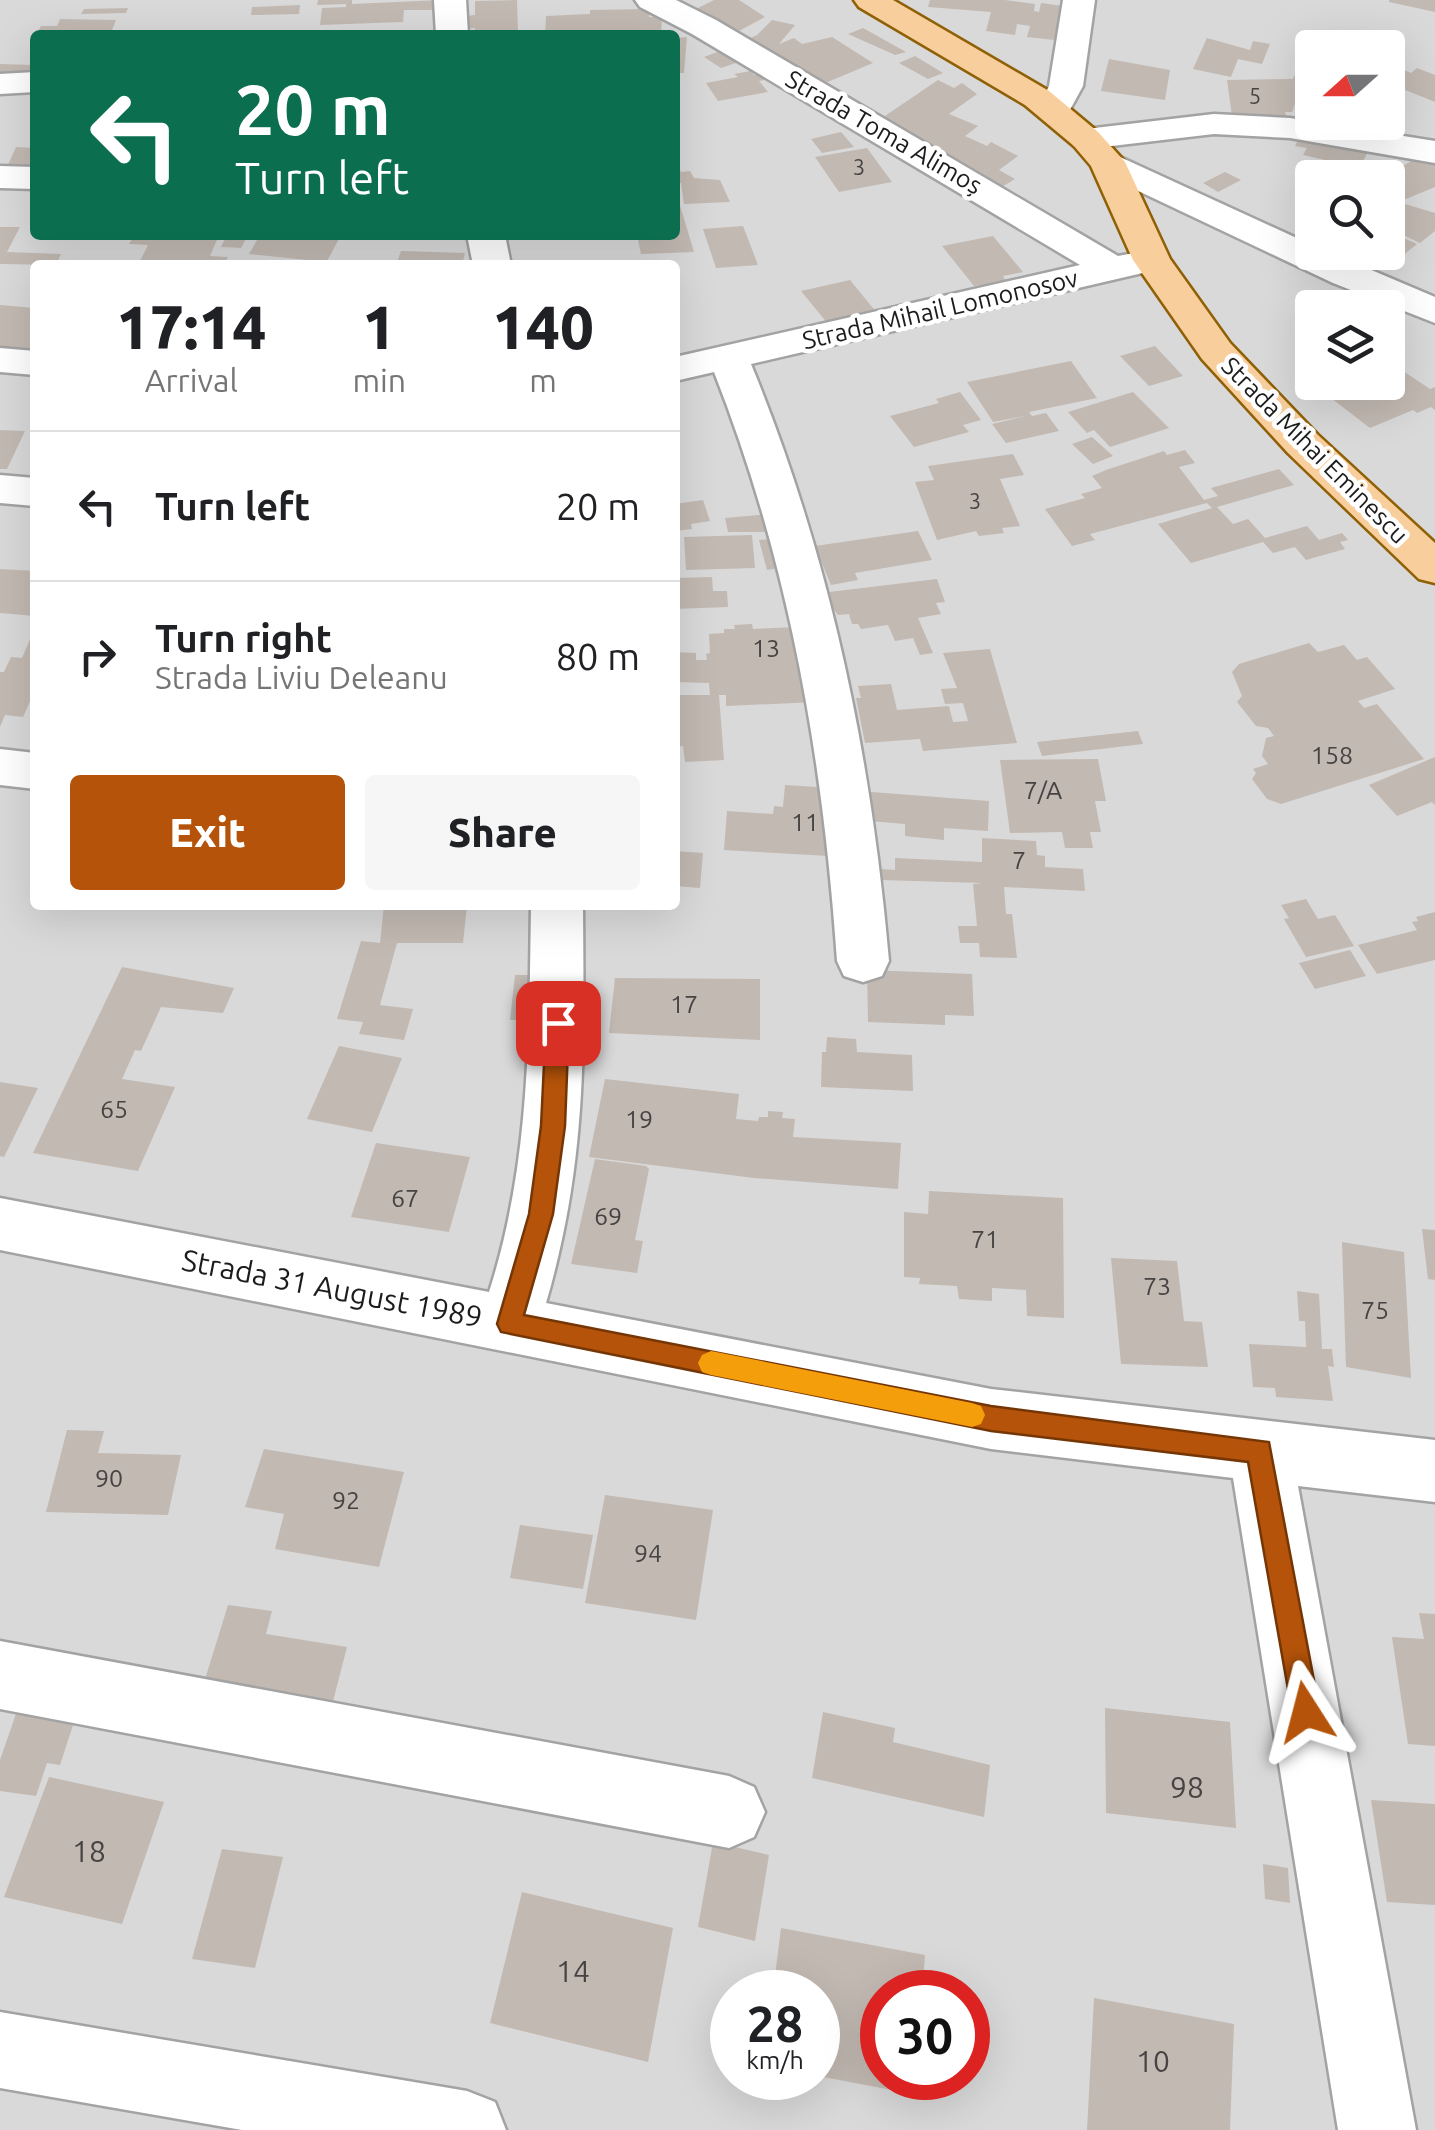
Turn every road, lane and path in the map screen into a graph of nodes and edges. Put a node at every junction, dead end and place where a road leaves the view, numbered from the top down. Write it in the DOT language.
graph roads {
  1 [pos="450,0"];
  2 [pos="651,0"];
  3 [pos="870,0"];
  4 [pos="1079,0"];
  5 [pos="452,30"];
  6 [pos="30,82"];
  7 [pos="0,84"];
  8 [pos="1054,110"];
  9 [pos="1096,151"];
  10 [pos="1435,152"];
  11 [pos="0,177"];
  12 [pos="30,178"];
  13 [pos="1152,260"];
  14 [pos="1113,270"];
  15 [pos="1435,311"];
  16 [pos="728,357"];
  17 [pos="0,360"];
  18 [pos="30,363"];
  19 [pos="680,368"];
  20 [pos="0,490"];
  21 [pos="30,492"];
  22 [pos="1435,568"];
  23 [pos="0,766"];
  24 [pos="30,769"];
  25 [pos="558,910"];
  26 [pos="864,961"];
  27 [pos="3,1234"];
  28 [pos="510,1324"];
  29 [pos="1260,1450"];
  30 [pos="1435,1471"];
  31 [pos="0,1675"];
  32 [pos="730,1812"];
  33 [pos="0,2050"];
  34 [pos="467,2130"];
  35 [pos="1376,2130"];
  1 -- 5 [label="street"];
  2 -- 14 [label="street, Strada Toma Alimoș"];
  3 -- 8 [label="main road, Strada Mihai Eminescu"];
  4 -- 8 [label="street"];
  6 -- 7 [label="street"];
  8 -- 9 [label="main road, Strada Mihai Eminescu"];
  9 -- 10 [label="street"];
  9 -- 13 [label="main road, Strada Mihai Eminescu"];
  9 -- 15 [label="street"];
  11 -- 12 [label="street"];
  13 -- 14 [label="street, Strada Mihail Lomonosov"];
  13 -- 22 [label="main road, Strada Mihai Eminescu"];
  14 -- 16 [label="street, Strada Mihail Lomonosov"];
  16 -- 19 [label="street, Strada Mihail Lomonosov"];
  16 -- 26 [label="street"];
  17 -- 18 [label="street"];
  20 -- 21 [label="street"];
  23 -- 24 [label="street"];
  25 -- 28 [label="street"];
  27 -- 28 [label="street, Strada 31 August 1989"];
  28 -- 29 [label="street, Strada 31 August 1989"];
  29 -- 30 [label="street, Strada 31 August 1989"];
  29 -- 35 [label="street"];
  31 -- 32 [label="street"];
  33 -- 34 [label="street"];
}
